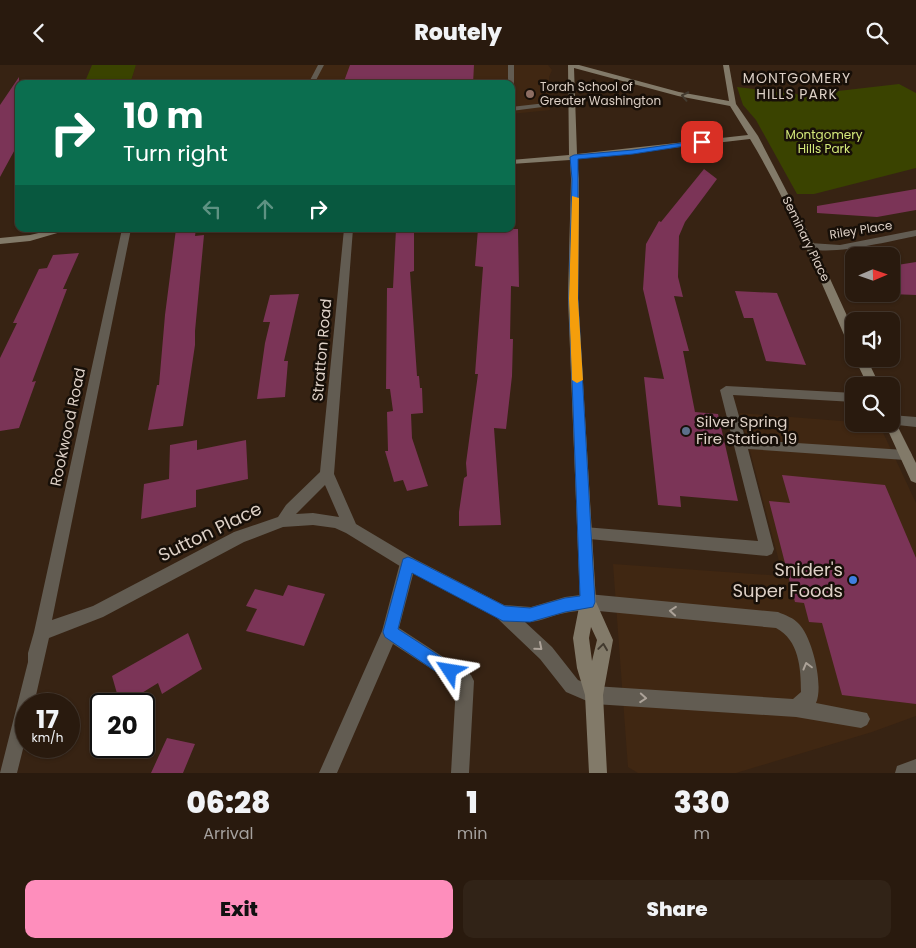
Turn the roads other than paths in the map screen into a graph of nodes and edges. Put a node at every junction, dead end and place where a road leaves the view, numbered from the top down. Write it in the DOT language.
graph roads {
  1 [pos="321,65"];
  2 [pos="511,65"];
  3 [pos="572,65"];
  4 [pos="726,65"];
  5 [pos="313,80"];
  6 [pos="511,80"];
  7 [pos="572,103"];
  8 [pos="733,104"];
  9 [pos="515,105"];
  10 [pos="754,136"];
  11 [pos="574,157"];
  12 [pos="515,162"];
  13 [pos="54,232"];
  14 [pos="125,232"];
  15 [pos="349,232"];
  16 [pos="916,233"];
  17 [pos="0,241"];
  18 [pos="810,246"];
  19 [pos="845,324"];
  20 [pos="845,397"];
  21 [pos="900,421"];
  22 [pos="916,422"];
  23 [pos="894,432"];
  24 [pos="750,445"];
  25 [pos="904,455"];
  26 [pos="327,474"];
  27 [pos="916,477"];
  28 [pos="283,521"];
  29 [pos="351,528"];
  30 [pos="584,533"];
  31 [pos="408,563"];
  32 [pos="588,602"];
  33 [pos="503,613"];
  34 [pos="42,632"];
  35 [pos="390,632"];
  36 [pos="594,695"];
  37 [pos="796,708"];
  38 [pos="861,719"];
  39 [pos="916,768"];
  40 [pos="8,773"];
  41 [pos="328,773"];
  42 [pos="460,773"];
  43 [pos="598,773"];
  44 [pos="904,773"];
  1 -- 5 [label="street"];
  2 -- 6 [label="street"];
  3 -- 7 [label="main road"];
  8 -- 3 [label="main road, one-way"];
  4 -- 8 [label="main road"];
  7 -- 9 [label="street"];
  7 -- 11 [label="main road"];
  8 -- 10 [label="main road, Seminary Place"];
  10 -- 11 [label="main road"];
  10 -- 18 [label="main road, Seminary Place"];
  11 -- 12 [label="main road"];
  11 -- 30 [label="main road"];
  13 -- 17 [label="main road"];
  14 -- 34 [label="street, Rookwood Road"];
  15 -- 26 [label="street, Stratton Road"];
  16 -- 18 [label="street, Riley Place"];
  18 -- 19 [label="main road, Seminary Place"];
  20 -- 30 [label="street"];
  21 -- 22 [label="street"];
  23 -- 25 [label="main road"];
  24 -- 25 [label="street"];
  25 -- 27 [label="main road"];
  26 -- 28 [label="street"];
  26 -- 29 [label="street, Stratton Road"];
  28 -- 29 [label="street, Sutton Place"];
  28 -- 34 [label="street, Sutton Place"];
  29 -- 31 [label="street, Sutton Place"];
  30 -- 32 [label="main road"];
  31 -- 33 [label="street, Sutton Place"];
  31 -- 35 [label="street"];
  32 -- 33 [label="street, Sutton Place"];
  32 -- 36 [label="main road"];
  36 -- 32 [label="main road, one-way"];
  37 -- 32 [label="street, Sutton Place, one-way"];
  33 -- 36 [label="street, Sutton Place, one-way"];
  34 -- 40 [label="street, Rookwood Road"];
  35 -- 41 [label="street"];
  35 -- 42 [label="street"];
  36 -- 37 [label="street, Sutton Place, one-way"];
  36 -- 43 [label="main road"];
  37 -- 38 [label="street, Sutton Place"];
  39 -- 44 [label="street"];
}
